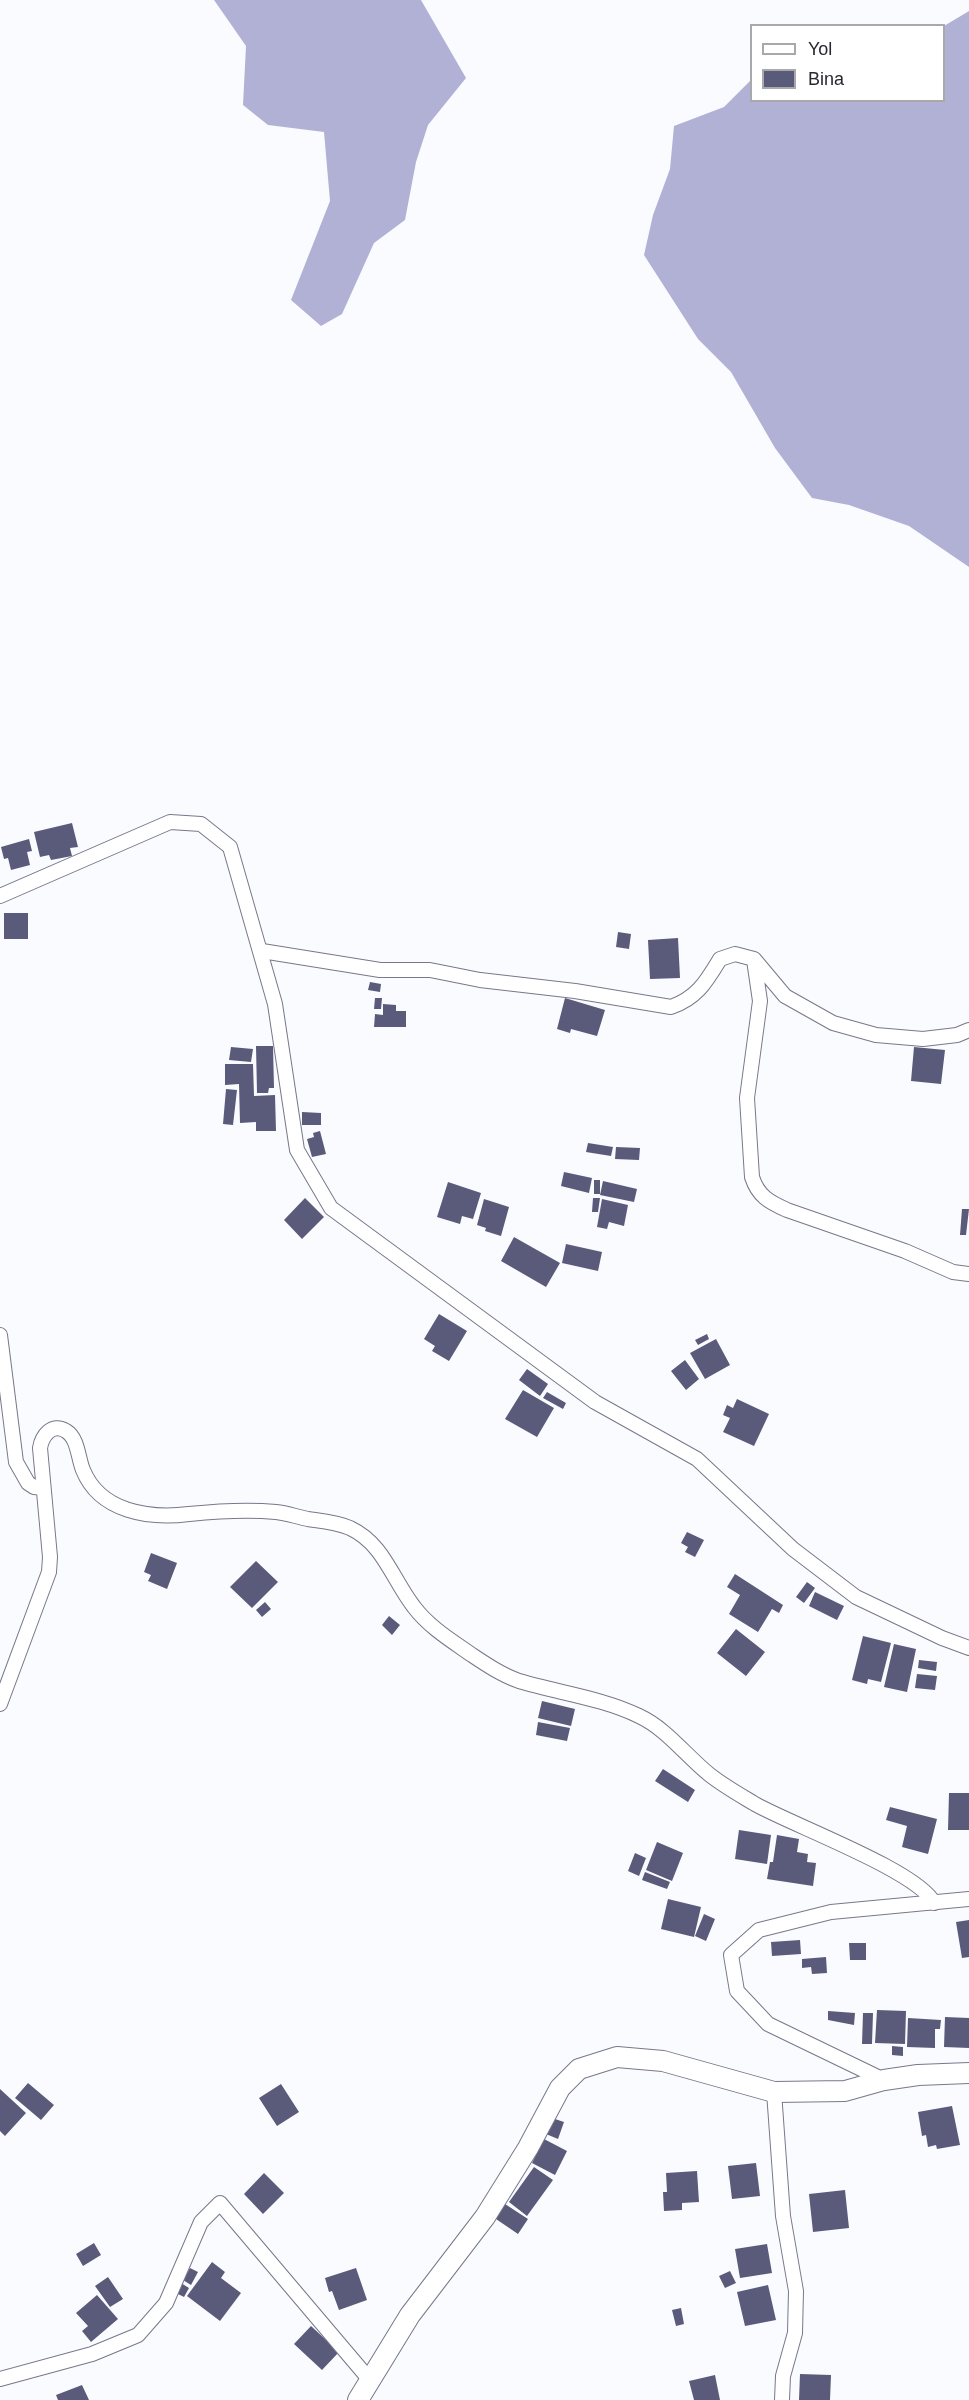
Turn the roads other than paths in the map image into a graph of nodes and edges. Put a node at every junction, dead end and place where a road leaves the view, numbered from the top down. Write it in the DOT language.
graph roads {
  1 [pos="0,896"];
  2 [pos="262,951"];
  3 [pos="754,959"];
  4 [pos="969,1030"];
  5 [pos="969,1274"];
  6 [pos="0,1335"];
  7 [pos="43,1488"];
  8 [pos="969,1648"];
  9 [pos="0,1704"];
  10 [pos="969,1899"];
  11 [pos="934,1903"];
  12 [pos="969,2073"];
  13 [pos="884,2080"];
  14 [pos="774,2092"];
  15 [pos="0,2379"];
  16 [pos="369,2379"];
  17 [pos="358,2400"];
  18 [pos="782,2400"];
  1 -- 2 [label="street"];
  2 -- 3 [label="street"];
  2 -- 8 [label="street"];
  3 -- 4 [label="street"];
  3 -- 5 [label="street"];
  6 -- 7 [label="street"];
  7 -- 9 [label="street"];
  7 -- 11 [label="street"];
  10 -- 11 [label="street"];
  11 -- 13 [label="street"];
  12 -- 13 [label="street"];
  13 -- 14 [label="street"];
  14 -- 16 [label="street"];
  14 -- 18 [label="street"];
  15 -- 16 [label="street"];
  16 -- 17 [label="street"];
}
